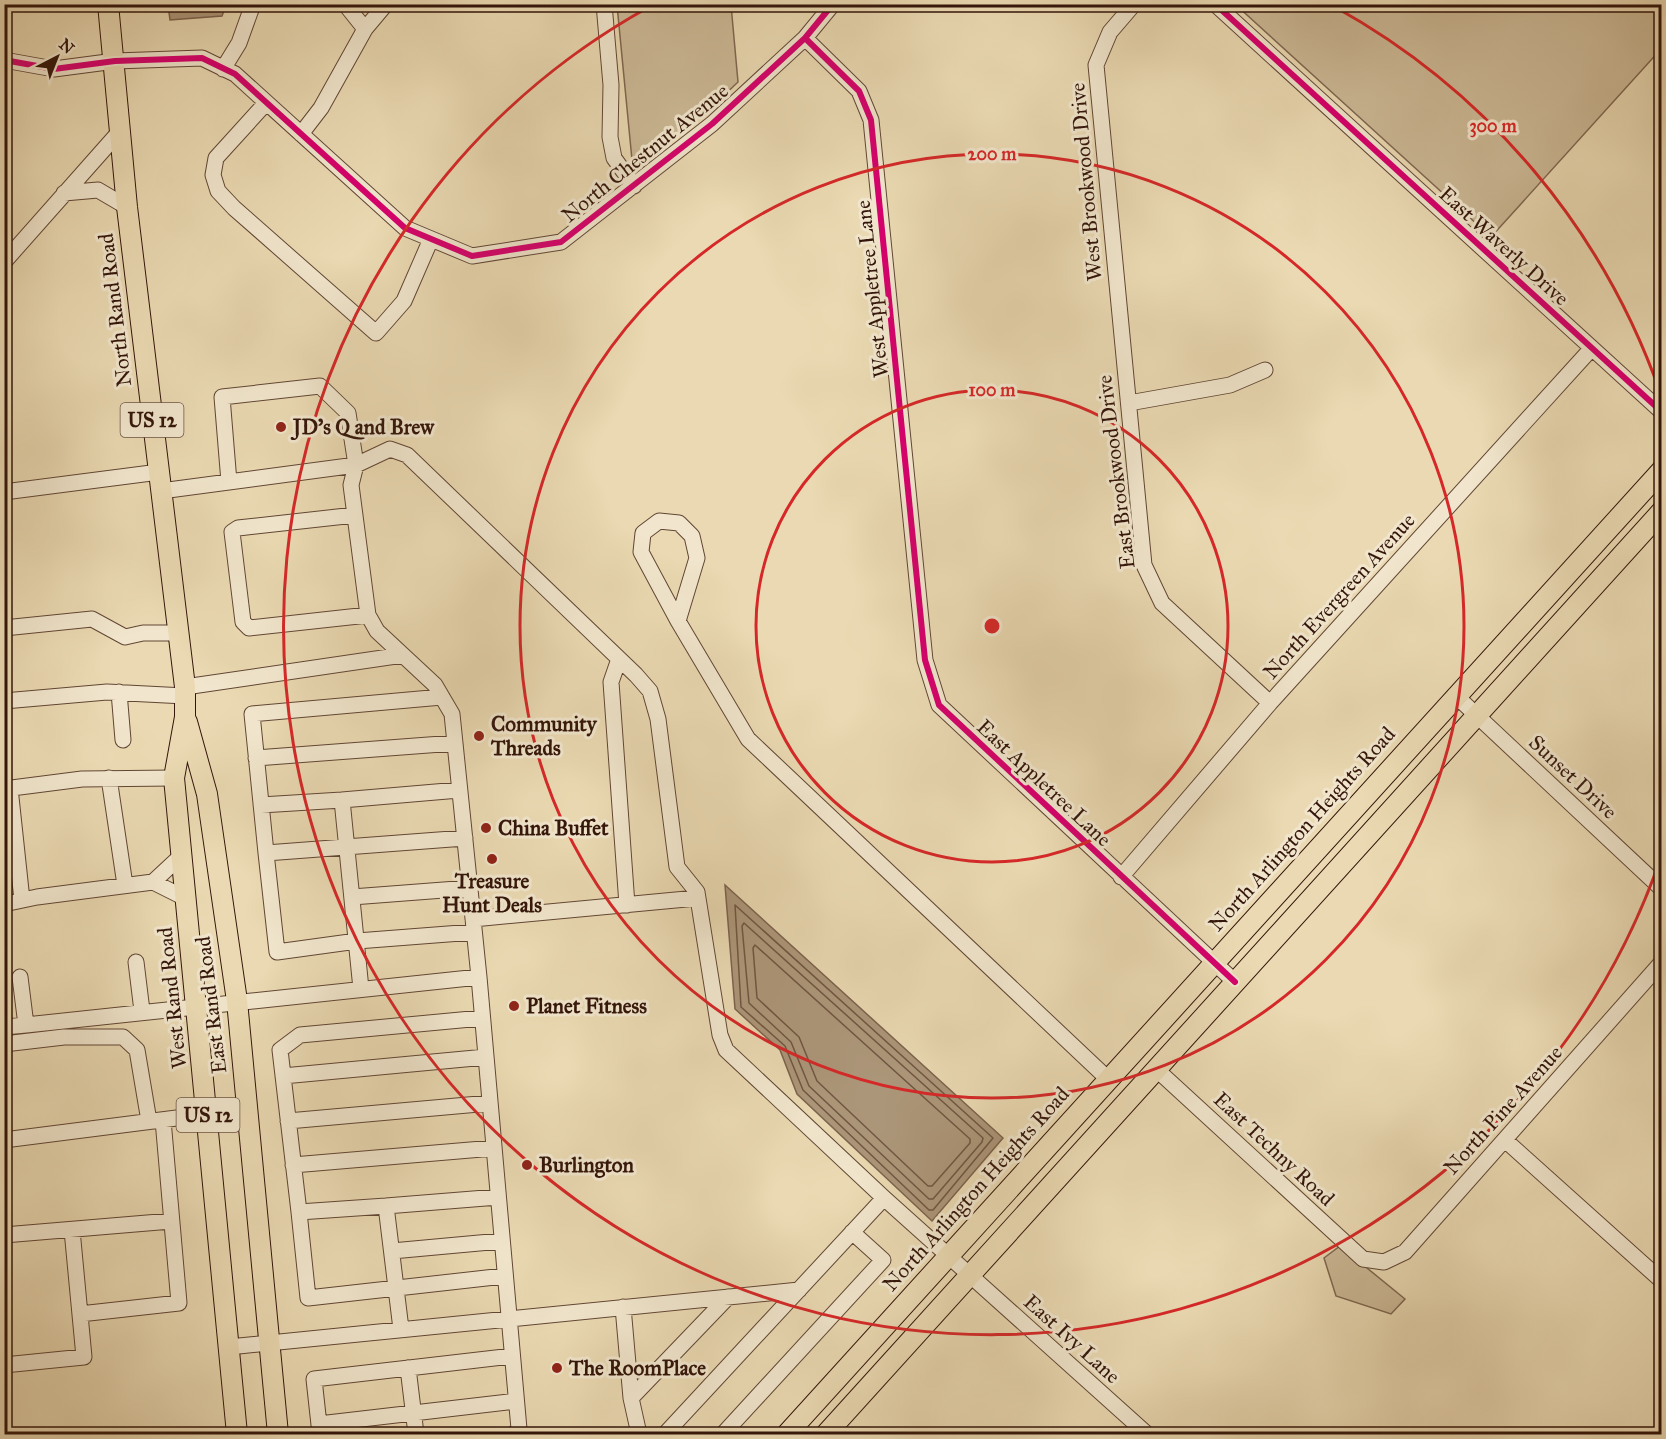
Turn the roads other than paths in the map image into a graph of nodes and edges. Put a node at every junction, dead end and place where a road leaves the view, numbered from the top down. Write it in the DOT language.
graph roads {
  1 [pos="108,4"];
  2 [pos="253,4"];
  3 [pos="345,4"];
  4 [pos="386,4"];
  5 [pos="604,4"];
  6 [pos="833,4"];
  7 [pos="1134,4"];
  8 [pos="1215,4"];
  9 [pos="364,29"];
  10 [pos="805,38"];
  11 [pos="4,60"];
  12 [pos="115,62"];
  13 [pos="223,69"];
  14 [pos="266,103"];
  15 [pos="121,130"];
  16 [pos="301,134"];
  17 [pos="634,186"];
  18 [pos="64,193"];
  19 [pos="127,207"];
  20 [pos="431,239"];
  21 [pos="7,253"];
  22 [pos="1121,330"];
  23 [pos="1592,348"];
  24 [pos="1265,370"];
  25 [pos="1128,403"];
  26 [pos="1662,412"];
  27 [pos="356,465"];
  28 [pos="1662,470"];
  29 [pos="160,482"];
  30 [pos="229,482"];
  31 [pos="4,492"];
  32 [pos="1662,511"];
  33 [pos="355,515"];
  34 [pos="916,563"];
  35 [pos="368,615"];
  36 [pos="678,621"];
  37 [pos="4,628"];
  38 [pos="178,633"];
  39 [pos="403,655"];
  40 [pos="619,659"];
  41 [pos="185,691"];
  42 [pos="119,692"];
  43 [pos="1455,695"];
  44 [pos="442,697"];
  45 [pos="4,702"];
  46 [pos="1270,703"];
  47 [pos="1476,715"];
  48 [pos="185,717"];
  49 [pos="123,740"];
  50 [pos="455,743"];
  51 [pos="256,758"];
  52 [pos="109,778"];
  53 [pos="174,778"];
  54 [pos="7,789"];
  55 [pos="459,790"];
  56 [pos="342,800"];
  57 [pos="261,805"];
  58 [pos="465,838"];
  59 [pos="348,847"];
  60 [pos="266,853"];
  61 [pos="182,855"];
  62 [pos="1121,877"];
  63 [pos="153,882"];
  64 [pos="125,885"];
  65 [pos="470,888"];
  66 [pos="1662,889"];
  67 [pos="352,897"];
  68 [pos="697,898"];
  69 [pos="186,899"];
  70 [pos="22,900"];
  71 [pos="4,904"];
  72 [pos="627,905"];
  73 [pos="474,925"];
  74 [pos="357,941"];
  75 [pos="136,962"];
  76 [pos="1213,962"];
  77 [pos="1662,962"];
  78 [pos="20,977"];
  79 [pos="479,977"];
  80 [pos="1235,982"];
  81 [pos="361,989"];
  82 [pos="237,1001"];
  83 [pos="197,1005"];
  84 [pos="142,1011"];
  85 [pos="482,1018"];
  86 [pos="26,1025"];
  87 [pos="4,1027"];
  88 [pos="4,1044"];
  89 [pos="486,1058"];
  90 [pos="1156,1069"];
  91 [pos="283,1076"];
  92 [pos="1108,1079"];
  93 [pos="490,1102"];
  94 [pos="208,1114"];
  95 [pos="156,1120"];
  96 [pos="288,1122"];
  97 [pos="4,1140"];
  98 [pos="1505,1140"];
  99 [pos="494,1148"];
  100 [pos="293,1164"];
  101 [pos="498,1197"];
  102 [pos="884,1198"];
  103 [pos="386,1206"];
  104 [pos="299,1212"];
  105 [pos="171,1221"];
  106 [pos="72,1230"];
  107 [pos="852,1232"];
  108 [pos="4,1235"];
  109 [pos="501,1241"];
  110 [pos="392,1251"];
  111 [pos="948,1256"];
  112 [pos="1363,1259"];
  113 [pos="970,1275"];
  114 [pos="504,1276"];
  115 [pos="1662,1281"];
  116 [pos="396,1289"];
  117 [pos="799,1290"];
  118 [pos="728,1297"];
  119 [pos="623,1307"];
  120 [pos="80,1314"];
  121 [pos="508,1318"];
  122 [pos="401,1329"];
  123 [pos="270,1341"];
  124 [pos="228,1347"];
  125 [pos="512,1356"];
  126 [pos="4,1365"];
  127 [pos="408,1368"];
  128 [pos="631,1398"];
  129 [pos="516,1401"];
  130 [pos="413,1413"];
  131 [pos="319,1429"];
  132 [pos="237,1434"];
  133 [pos="278,1434"];
  134 [pos="416,1434"];
  135 [pos="514,1434"];
  136 [pos="639,1434"];
  137 [pos="665,1434"];
  138 [pos="723,1434"];
  139 [pos="787,1434"];
  140 [pos="826,1434"];
  141 [pos="1147,1434"];
  1 -- 12 [label="main road, North Rand Road / US 12"];
  2 -- 13 [label="street"];
  3 -- 9 [label="street"];
  4 -- 9 [label="street"];
  5 -- 17 [label="street"];
  6 -- 10 [label="street, North Chestnut Avenue"];
  7 -- 22 [label="street, West Brookwood Drive"];
  8 -- 23 [label="street, East Waverly Drive"];
  9 -- 16 [label="street"];
  10 -- 17 [label="street, North Chestnut Avenue"];
  10 -- 34 [label="street, West Appletree Lane"];
  11 -- 12 [label="street, North Chestnut Avenue"];
  12 -- 13 [label="street, North Chestnut Avenue"];
  12 -- 15 [label="main road, North Rand Road / US 12"];
  13 -- 14 [label="street, North Chestnut Avenue"];
  14 -- 16 [label="street, North Chestnut Avenue"];
  14 -- 20 [label="street"];
  15 -- 18 [label="street"];
  15 -- 19 [label="main road, North Rand Road / US 12"];
  16 -- 20 [label="street, North Chestnut Avenue"];
  17 -- 20 [label="street, North Chestnut Avenue"];
  18 -- 19 [label="street"];
  18 -- 21 [label="street"];
  19 -- 29 [label="main road, North Rand Road / US 12"];
  22 -- 25 [label="street, East Brookwood Drive"];
  23 -- 26 [label="street, East Waverly Drive"];
  23 -- 46 [label="street, North Evergreen Avenue"];
  24 -- 25 [label="street"];
  25 -- 46 [label="street, East Brookwood Drive"];
  27 -- 30 [label="street"];
  27 -- 30 [label="street"];
  27 -- 33 [label="street"];
  27 -- 40 [label="street"];
  28 -- 43 [label="main road, North Arlington Heights Road"];
  29 -- 30 [label="street"];
  29 -- 31 [label="street"];
  29 -- 38 [label="main road, North Rand Road / US 12"];
  32 -- 47 [label="main road"];
  33 -- 35 [label="street"];
  33 -- 35 [label="street"];
  34 -- 62 [label="street, East Appletree Lane"];
  35 -- 39 [label="street"];
  36 -- 36 [label="street"];
  36 -- 92 [label="street"];
  37 -- 38 [label="street"];
  38 -- 41 [label="main road, North Rand Road / US 12"];
  39 -- 41 [label="street"];
  39 -- 44 [label="street"];
  40 -- 68 [label="street"];
  40 -- 72 [label="street"];
  41 -- 42 [label="street"];
  41 -- 48 [label="main road, North Rand Road / US 12"];
  42 -- 45 [label="street"];
  42 -- 49 [label="street"];
  43 -- 47 [label="street, Sunset Drive"];
  43 -- 76 [label="main road, North Arlington Heights Road"];
  44 -- 50 [label="street"];
  44 -- 51 [label="street"];
  46 -- 62 [label="street, North Evergreen Avenue"];
  47 -- 66 [label="street, Sunset Drive"];
  47 -- 80 [label="main road"];
  48 -- 53 [label="main road, West Rand Road / US 12"];
  48 -- 82 [label="main road, East Rand Road / US 12"];
  50 -- 51 [label="street"];
  50 -- 55 [label="street"];
  51 -- 57 [label="street"];
  52 -- 53 [label="street"];
  52 -- 54 [label="street"];
  52 -- 64 [label="street"];
  53 -- 61 [label="main road, West Rand Road / US 12"];
  54 -- 70 [label="street"];
  55 -- 56 [label="street"];
  55 -- 58 [label="street"];
  56 -- 57 [label="street"];
  56 -- 59 [label="street"];
  57 -- 60 [label="street"];
  58 -- 59 [label="street"];
  58 -- 65 [label="street"];
  59 -- 60 [label="street"];
  59 -- 67 [label="street"];
  60 -- 74 [label="street"];
  61 -- 63 [label="street"];
  61 -- 69 [label="main road, West Rand Road / US 12"];
  62 -- 76 [label="street, East Appletree Lane"];
  63 -- 64 [label="street"];
  63 -- 69 [label="street"];
  64 -- 70 [label="street"];
  65 -- 67 [label="street"];
  65 -- 73 [label="street"];
  67 -- 74 [label="street"];
  68 -- 72 [label="street"];
  68 -- 102 [label="street, East Ivy Lane"];
  69 -- 83 [label="main road, West Rand Road / US 12"];
  70 -- 71 [label="street"];
  72 -- 73 [label="street"];
  73 -- 74 [label="street"];
  73 -- 79 [label="street"];
  74 -- 81 [label="street"];
  75 -- 84 [label="street"];
  76 -- 80 [label="street, East Appletree Lane"];
  76 -- 92 [label="main road, North Arlington Heights Road"];
  77 -- 98 [label="street, North Pine Avenue"];
  78 -- 86 [label="street"];
  79 -- 81 [label="street"];
  79 -- 85 [label="street"];
  80 -- 90 [label="main road"];
  81 -- 82 [label="street"];
  82 -- 83 [label="street"];
  82 -- 123 [label="main road, East Rand Road / US 12"];
  83 -- 84 [label="street"];
  83 -- 94 [label="main road, West Rand Road / US 12"];
  84 -- 86 [label="street"];
  85 -- 89 [label="street"];
  85 -- 91 [label="street"];
  86 -- 87 [label="street"];
  88 -- 95 [label="street"];
  89 -- 91 [label="street"];
  89 -- 93 [label="street"];
  90 -- 112 [label="street, East Techny Road"];
  90 -- 113 [label="main road"];
  91 -- 96 [label="street"];
  92 -- 111 [label="main road, North Arlington Heights Road"];
  93 -- 96 [label="street"];
  93 -- 99 [label="street"];
  94 -- 95 [label="street"];
  94 -- 124 [label="main road, West Rand Road / US 12"];
  95 -- 97 [label="street"];
  95 -- 105 [label="street"];
  96 -- 100 [label="street"];
  98 -- 112 [label="street, North Pine Avenue"];
  98 -- 115 [label="street"];
  99 -- 100 [label="street"];
  99 -- 101 [label="street"];
  100 -- 104 [label="street"];
  101 -- 103 [label="street"];
  101 -- 109 [label="street"];
  102 -- 107 [label="street"];
  102 -- 111 [label="street, East Ivy Lane"];
  103 -- 104 [label="street"];
  103 -- 110 [label="street"];
  104 -- 116 [label="street"];
  105 -- 106 [label="street"];
  105 -- 120 [label="street"];
  106 -- 108 [label="street"];
  106 -- 120 [label="street"];
  107 -- 117 [label="street"];
  107 -- 138 [label="street"];
  109 -- 110 [label="street"];
  109 -- 114 [label="street"];
  110 -- 116 [label="street"];
  111 -- 113 [label="street, East Ivy Lane"];
  111 -- 139 [label="main road, North Arlington Heights Road"];
  113 -- 140 [label="main road"];
  113 -- 141 [label="street, East Ivy Lane"];
  114 -- 116 [label="street"];
  114 -- 121 [label="street"];
  116 -- 122 [label="street"];
  117 -- 118 [label="street"];
  117 -- 137 [label="street"];
  118 -- 119 [label="street"];
  118 -- 128 [label="street"];
  119 -- 121 [label="street"];
  119 -- 128 [label="street"];
  120 -- 126 [label="street"];
  121 -- 122 [label="street"];
  121 -- 125 [label="street"];
  122 -- 123 [label="street"];
  123 -- 124 [label="street"];
  123 -- 133 [label="main road, East Rand Road / US 12"];
  124 -- 132 [label="main road, US 12"];
  125 -- 127 [label="street"];
  125 -- 129 [label="street"];
  127 -- 130 [label="street"];
  127 -- 131 [label="street"];
  128 -- 136 [label="street"];
  129 -- 130 [label="street"];
  129 -- 135 [label="street"];
  130 -- 131 [label="street"];
  130 -- 134 [label="street"];
}
